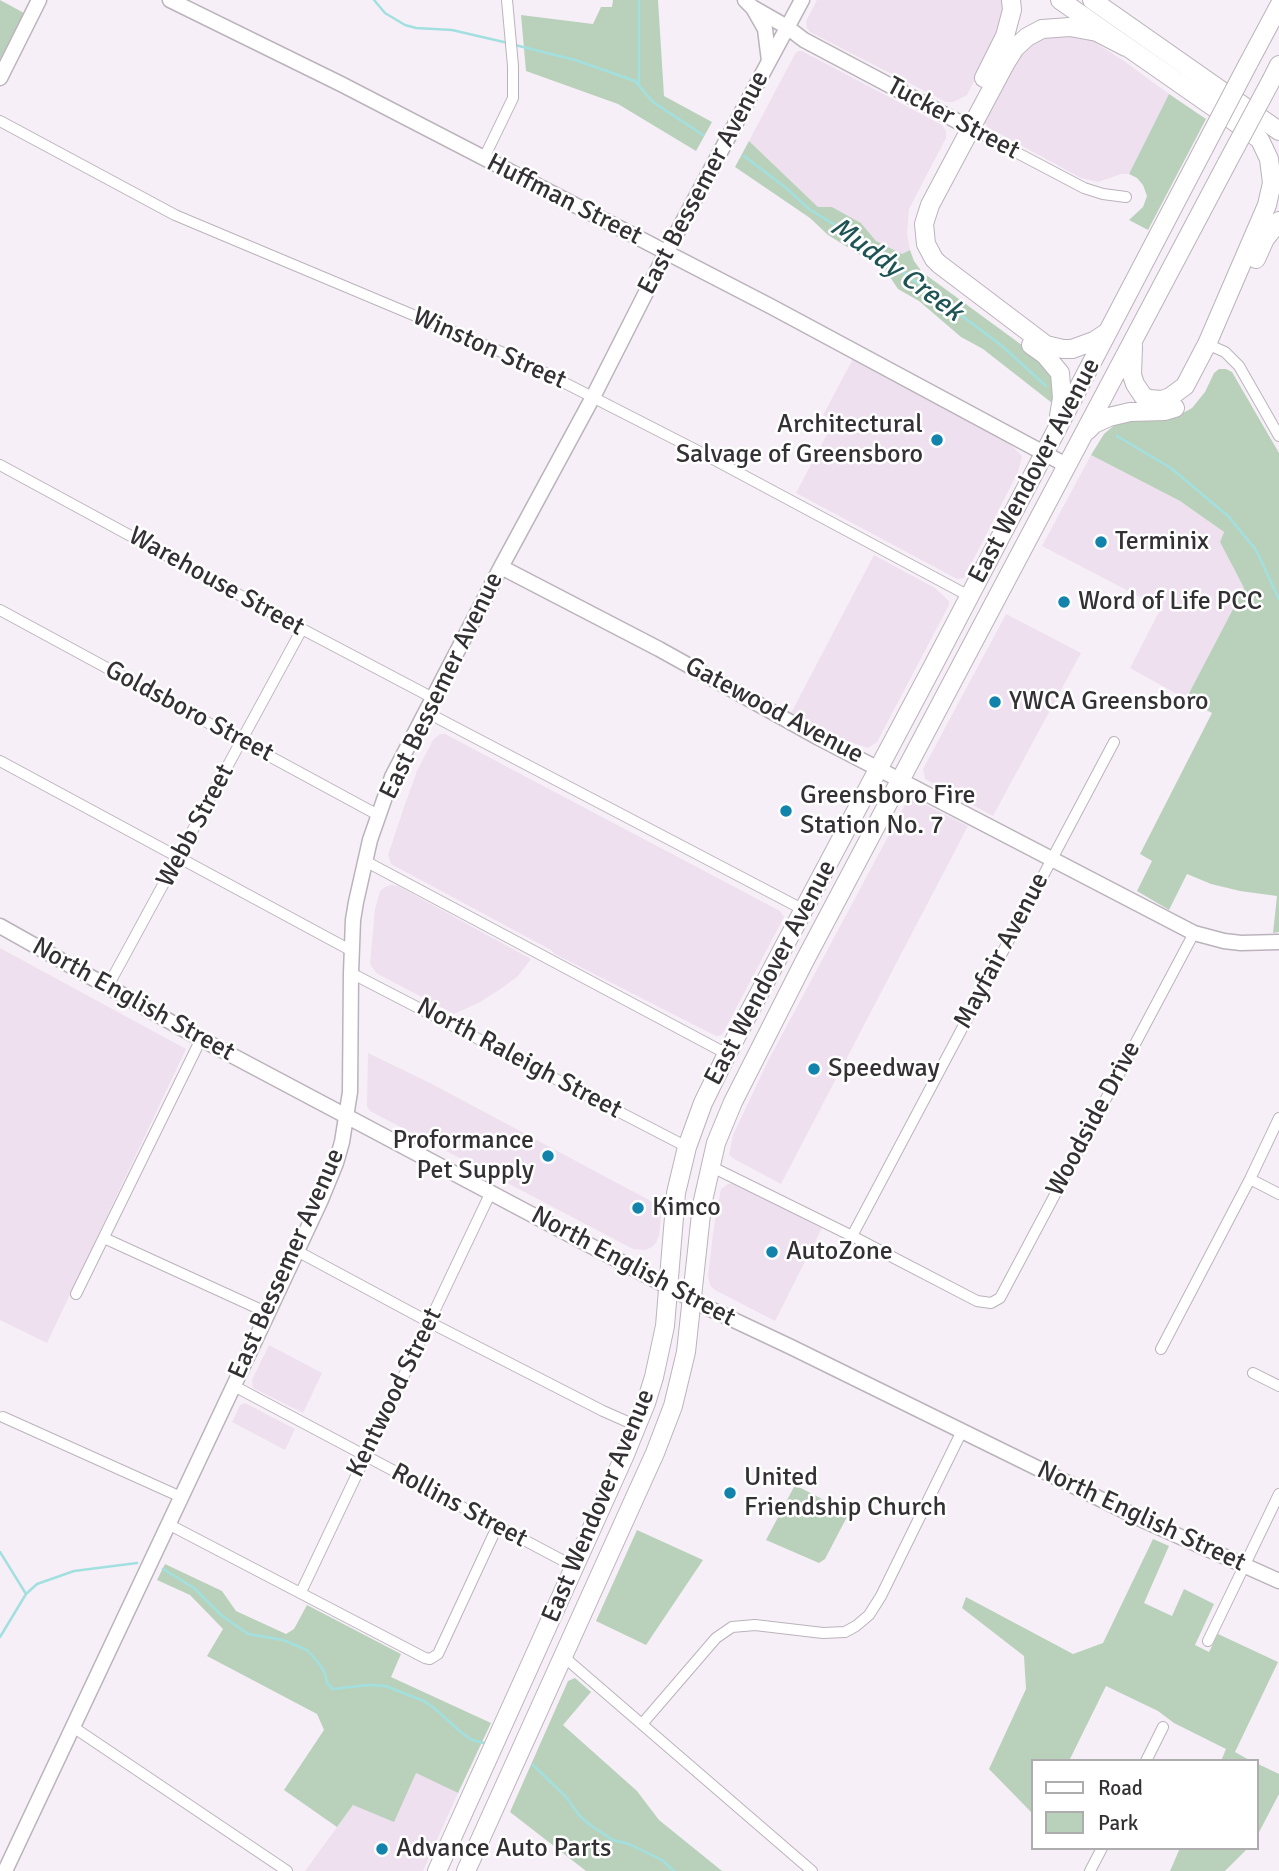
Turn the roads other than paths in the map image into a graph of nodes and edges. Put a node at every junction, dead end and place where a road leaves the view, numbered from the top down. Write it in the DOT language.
graph roads {
  1 [pos="39,0"];
  2 [pos="170,0"];
  3 [pos="507,0"];
  4 [pos="802,0"];
  5 [pos="1011,0"];
  6 [pos="1060,0"];
  7 [pos="749,3"];
  8 [pos="1098,3"];
  9 [pos="1279,6"];
  10 [pos="787,27"];
  11 [pos="1126,47"];
  12 [pos="769,61"];
  13 [pos="1276,72"];
  14 [pos="0,78"];
  15 [pos="0,121"];
  16 [pos="965,125"];
  17 [pos="1279,131"];
  18 [pos="1260,140"];
  19 [pos="1279,153"];
  20 [pos="484,158"];
  21 [pos="1126,197"];
  22 [pos="1279,221"];
  23 [pos="666,253"];
  24 [pos="1108,332"];
  25 [pos="1134,338"];
  26 [pos="1212,346"];
  27 [pos="593,397"];
  28 [pos="1057,430"];
  29 [pos="1082,436"];
  30 [pos="1279,436"];
  31 [pos="1045,453"];
  32 [pos="0,465"];
  33 [pos="1066,465"];
  34 [pos="501,567"];
  35 [pos="969,596"];
  36 [pos="0,610"];
  37 [pos="302,629"];
  38 [pos="433,698"];
  39 [pos="426,712"];
  40 [pos="242,740"];
  41 [pos="1114,741"];
  42 [pos="0,761"];
  43 [pos="879,768"];
  44 [pos="902,780"];
  45 [pos="378,815"];
  46 [pos="178,857"];
  47 [pos="1051,858"];
  48 [pos="365,861"];
  49 [pos="804,910"];
  50 [pos="0,926"];
  51 [pos="1194,933"];
  52 [pos="1279,942"];
  53 [pos="352,951"];
  54 [pos="351,972"];
  55 [pos="108,986"];
  56 [pos="201,1039"];
  57 [pos="727,1054"];
  58 [pos="347,1116"];
  59 [pos="1279,1118"];
  60 [pos="687,1146"];
  61 [pos="710,1166"];
  62 [pos="1250,1179"];
  63 [pos="490,1194"];
  64 [pos="1279,1194"];
  65 [pos="852,1236"];
  66 [pos="104,1238"];
  67 [pos="297,1251"];
  68 [pos="669,1288"];
  69 [pos="76,1294"];
  70 [pos="693,1300"];
  71 [pos="268,1312"];
  72 [pos="429,1322"];
  73 [pos="1161,1349"];
  74 [pos="1252,1373"];
  75 [pos="234,1386"];
  76 [pos="1279,1386"];
  77 [pos="3,1417"];
  78 [pos="637,1426"];
  79 [pos="962,1431"];
  80 [pos="365,1456"];
  81 [pos="1279,1494"];
  82 [pos="181,1497"];
  83 [pos="168,1524"];
  84 [pos="497,1527"];
  85 [pos="1245,1566"];
  86 [pos="575,1567"];
  87 [pos="1279,1581"];
  88 [pos="301,1592"];
  89 [pos="1208,1641"];
  90 [pos="564,1657"];
  91 [pos="642,1724"];
  92 [pos="73,1727"];
  93 [pos="1163,1727"];
  94 [pos="1147,1759"];
  95 [pos="1101,1850"];
  96 [pos="8,1870"];
  97 [pos="287,1871"];
  98 [pos="437,1871"];
  99 [pos="466,1871"];
  100 [pos="812,1871"];
  101 [pos="1090,1871"];
  1 -- 14 [label="street"];
  2 -- 20 [label="street, Huffman Street"];
  3 -- 20 [label="street"];
  4 -- 10 [label="street, East Bessemer Avenue"];
  5 -- 16 [label="highway"];
  6 -- 11 [label="highway"];
  7 -- 10 [label="street, Tucker Street"];
  7 -- 12 [label="street"];
  8 -- 17 [label="highway"];
  9 -- 24 [label="highway, East Wendover Avenue, bridge"];
  10 -- 12 [label="street, East Bessemer Avenue"];
  10 -- 16 [label="street, Tucker Street"];
  11 -- 16 [label="highway"];
  11 -- 18 [label="highway"];
  12 -- 23 [label="street, East Bessemer Avenue"];
  13 -- 25 [label="highway, East Wendover Avenue, bridge"];
  15 -- 27 [label="street, Winston Street"];
  16 -- 21 [label="street, Tucker Street"];
  16 -- 24 [label="highway"];
  16 -- 28 [label="highway"];
  18 -- 19 [label="highway"];
  18 -- 26 [label="highway"];
  20 -- 23 [label="street, Huffman Street"];
  22 -- 26 [label="highway"];
  23 -- 27 [label="street, East Bessemer Avenue"];
  23 -- 31 [label="street, Huffman Street"];
  24 -- 28 [label="highway, East Wendover Avenue"];
  25 -- 26 [label="highway"];
  25 -- 29 [label="highway, East Wendover Avenue"];
  26 -- 29 [label="highway"];
  26 -- 30 [label="street"];
  27 -- 34 [label="street, East Bessemer Avenue"];
  27 -- 35 [label="street, Winston Street"];
  28 -- 31 [label="highway, East Wendover Avenue"];
  29 -- 33 [label="highway, East Wendover Avenue"];
  31 -- 33 [label="street, Huffman Street"];
  31 -- 35 [label="highway, East Wendover Avenue"];
  32 -- 37 [label="street, Warehouse Street"];
  33 -- 44 [label="highway, East Wendover Avenue"];
  34 -- 38 [label="street, East Bessemer Avenue"];
  34 -- 43 [label="street, Gatewood Avenue"];
  35 -- 43 [label="highway, East Wendover Avenue"];
  36 -- 40 [label="street, Goldsboro Street"];
  37 -- 38 [label="street, Warehouse Street"];
  37 -- 40 [label="street, Webb Street"];
  38 -- 39 [label="street, East Bessemer Avenue"];
  39 -- 45 [label="street, East Bessemer Avenue"];
  39 -- 49 [label="street"];
  40 -- 45 [label="street, Goldsboro Street"];
  40 -- 46 [label="street, Webb Street"];
  41 -- 47 [label="street, Mayfair Avenue"];
  42 -- 46 [label="street"];
  43 -- 44 [label="street, Gatewood Avenue"];
  43 -- 49 [label="highway, East Wendover Avenue"];
  44 -- 47 [label="street, Gatewood Avenue"];
  44 -- 61 [label="highway, East Wendover Avenue"];
  45 -- 48 [label="street, East Bessemer Avenue"];
  46 -- 53 [label="street"];
  46 -- 55 [label="street, Webb Street"];
  47 -- 51 [label="street, Gatewood Avenue"];
  47 -- 65 [label="street, Mayfair Avenue"];
  48 -- 53 [label="street, East Bessemer Avenue"];
  48 -- 57 [label="street"];
  49 -- 57 [label="highway, East Wendover Avenue"];
  50 -- 55 [label="street, North English Street"];
  51 -- 52 [label="street, Gatewood Avenue"];
  51 -- 65 [label="street, Woodside Drive"];
  53 -- 54 [label="street, East Bessemer Avenue"];
  54 -- 58 [label="street, East Bessemer Avenue"];
  54 -- 60 [label="street, North Raleigh Street"];
  55 -- 56 [label="street, North English Street"];
  56 -- 58 [label="street, North English Street"];
  56 -- 66 [label="street"];
  57 -- 60 [label="highway, East Wendover Avenue"];
  58 -- 63 [label="street, North English Street"];
  58 -- 67 [label="street, East Bessemer Avenue"];
  59 -- 62 [label="street"];
  60 -- 68 [label="highway, East Wendover Avenue"];
  61 -- 65 [label="street"];
  61 -- 70 [label="highway, East Wendover Avenue"];
  62 -- 64 [label="street"];
  62 -- 73 [label="street"];
  63 -- 68 [label="street, North English Street"];
  63 -- 72 [label="street, Kentwood Street"];
  66 -- 69 [label="street"];
  66 -- 71 [label="street"];
  67 -- 71 [label="street, East Bessemer Avenue"];
  67 -- 72 [label="street"];
  68 -- 70 [label="street, North English Street"];
  68 -- 78 [label="highway, East Wendover Avenue"];
  70 -- 79 [label="street, North English Street"];
  70 -- 90 [label="highway, East Wendover Avenue"];
  71 -- 75 [label="street, East Bessemer Avenue"];
  72 -- 78 [label="street"];
  72 -- 80 [label="street, Kentwood Street"];
  74 -- 76 [label="street"];
  75 -- 80 [label="street, Rollins Street"];
  75 -- 82 [label="street, East Bessemer Avenue"];
  77 -- 82 [label="street"];
  78 -- 86 [label="highway, East Wendover Avenue"];
  79 -- 85 [label="street, North English Street"];
  79 -- 91 [label="street"];
  80 -- 84 [label="street, Rollins Street"];
  80 -- 88 [label="street, Kentwood Street"];
  81 -- 85 [label="street"];
  82 -- 83 [label="street, East Bessemer Avenue"];
  83 -- 88 [label="street"];
  83 -- 92 [label="street, East Bessemer Avenue"];
  84 -- 86 [label="street, Rollins Street"];
  84 -- 88 [label="street"];
  85 -- 87 [label="street, North English Street"];
  85 -- 89 [label="street"];
  86 -- 98 [label="highway, East Wendover Avenue"];
  90 -- 91 [label="street"];
  90 -- 99 [label="highway, East Wendover Avenue"];
  91 -- 100 [label="street"];
  92 -- 96 [label="street, East Bessemer Avenue"];
  92 -- 97 [label="street"];
  93 -- 94 [label="street"];
  95 -- 101 [label="street"];
}
